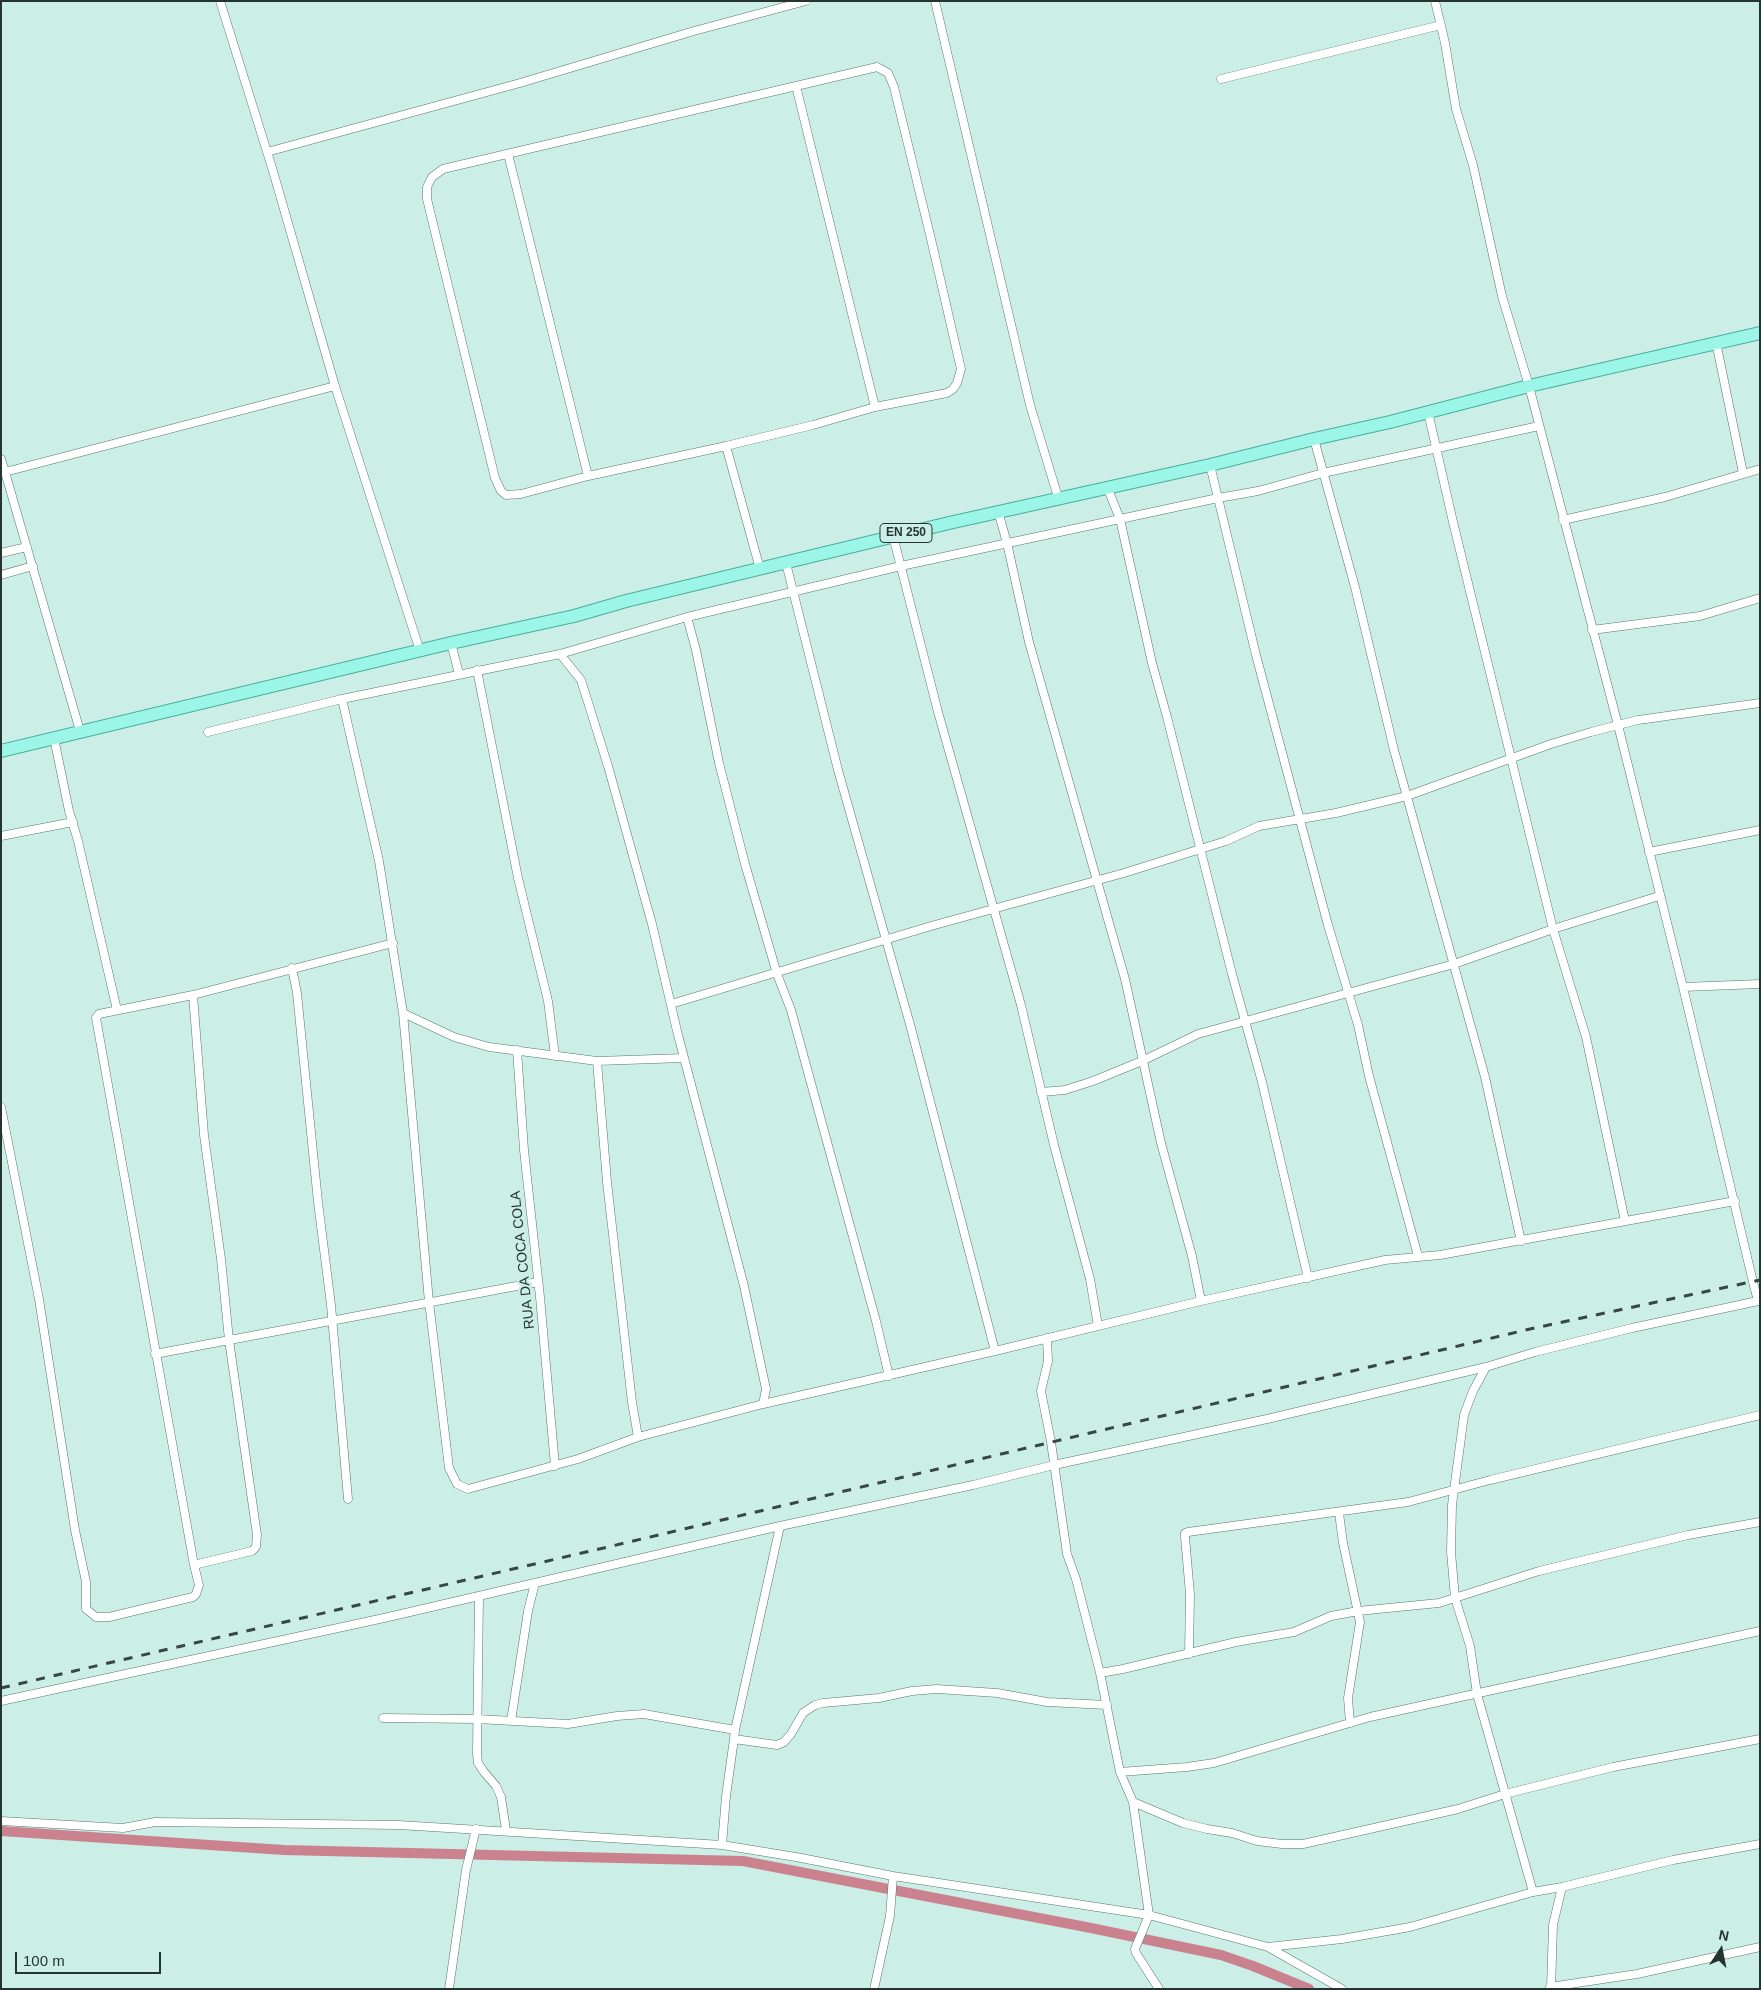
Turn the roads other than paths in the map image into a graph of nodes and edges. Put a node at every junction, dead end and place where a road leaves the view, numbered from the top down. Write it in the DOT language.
graph roads {
  1 [pos="220,1"];
  2 [pos="806,1"];
  3 [pos="935,1"];
  4 [pos="1435,1"];
  5 [pos="1441,25"];
  6 [pos="1221,79"];
  7 [pos="796,86"];
  8 [pos="267,152"];
  9 [pos="508,154"];
  10 [pos="1760,333"];
  11 [pos="1716,342"];
  12 [pos="336,386"];
  13 [pos="1529,386"];
  14 [pos="875,407"];
  15 [pos="1428,412"];
  16 [pos="1539,426"];
  17 [pos="1314,439"];
  18 [pos="726,446"];
  19 [pos="1436,449"];
  20 [pos="1,460"];
  21 [pos="1210,465"];
  22 [pos="1760,469"];
  23 [pos="5,472"];
  24 [pos="1323,473"];
  25 [pos="1743,474"];
  26 [pos="588,476"];
  27 [pos="1108,487"];
  28 [pos="1058,497"];
  29 [pos="1218,498"];
  30 [pos="998,512"];
  31 [pos="1120,519"];
  32 [pos="1563,520"];
  33 [pos="893,536"];
  34 [pos="1008,543"];
  35 [pos="27,547"];
  36 [pos="1,553"];
  37 [pos="786,563"];
  38 [pos="33,566"];
  39 [pos="901,566"];
  40 [pos="760,569"];
  41 [pos="1,575"];
  42 [pos="792,592"];
  43 [pos="1760,598"];
  44 [pos="687,617"];
  45 [pos="1592,630"];
  46 [pos="451,643"];
  47 [pos="420,651"];
  48 [pos="560,654"];
  49 [pos="477,670"];
  50 [pos="460,674"];
  51 [pos="342,699"];
  52 [pos="1760,703"];
  53 [pos="1618,725"];
  54 [pos="80,732"];
  55 [pos="208,732"];
  56 [pos="54,738"];
  57 [pos="1,751"];
  58 [pos="1512,758"];
  59 [pos="1407,796"];
  60 [pos="1301,818"];
  61 [pos="73,822"];
  62 [pos="1760,830"];
  63 [pos="1,836"];
  64 [pos="1201,849"];
  65 [pos="1649,852"];
  66 [pos="1097,880"];
  67 [pos="1660,896"];
  68 [pos="994,909"];
  69 [pos="1553,929"];
  70 [pos="887,940"];
  71 [pos="393,942"];
  72 [pos="1454,964"];
  73 [pos="292,968"];
  74 [pos="777,974"];
  75 [pos="1760,984"];
  76 [pos="1683,987"];
  77 [pos="1349,994"];
  78 [pos="193,996"];
  79 [pos="671,1004"];
  80 [pos="117,1010"];
  81 [pos="403,1013"];
  82 [pos="1245,1022"];
  83 [pos="517,1050"];
  84 [pos="554,1056"];
  85 [pos="684,1058"];
  86 [pos="597,1061"];
  87 [pos="1142,1061"];
  88 [pos="1041,1092"];
  89 [pos="1,1107"];
  90 [pos="1735,1201"];
  91 [pos="1625,1221"];
  92 [pos="1521,1241"];
  93 [pos="1418,1256"];
  94 [pos="1308,1278"];
  95 [pos="538,1282"];
  96 [pos="1201,1301"];
  97 [pos="1759,1301"];
  98 [pos="429,1302"];
  99 [pos="333,1322"];
  100 [pos="1098,1326"];
  101 [pos="1047,1338"];
  102 [pos="229,1340"];
  103 [pos="995,1351"];
  104 [pos="155,1354"];
  105 [pos="1486,1367"];
  106 [pos="889,1376"];
  107 [pos="764,1404"];
  108 [pos="1760,1415"];
  109 [pos="638,1437"];
  110 [pos="1054,1465"];
  111 [pos="555,1466"];
  112 [pos="1454,1491"];
  113 [pos="348,1499"];
  114 [pos="1339,1513"];
  115 [pos="1760,1522"];
  116 [pos="780,1526"];
  117 [pos="194,1565"];
  118 [pos="536,1582"];
  119 [pos="479,1596"];
  120 [pos="1455,1598"];
  121 [pos="1358,1611"];
  122 [pos="1760,1631"];
  123 [pos="1189,1654"];
  124 [pos="1100,1673"];
  125 [pos="1477,1694"];
  126 [pos="1,1702"];
  127 [pos="1107,1705"];
  128 [pos="384,1718"];
  129 [pos="477,1719"];
  130 [pos="511,1721"];
  131 [pos="1350,1723"];
  132 [pos="735,1730"];
  133 [pos="734,1739"];
  134 [pos="1760,1740"];
  135 [pos="1120,1772"];
  136 [pos="1505,1794"];
  137 [pos="1133,1802"];
  138 [pos="1,1821"];
  139 [pos="476,1829"];
  140 [pos="506,1830"];
  141 [pos="1760,1844"];
  142 [pos="722,1845"];
  143 [pos="893,1876"];
  144 [pos="1562,1887"];
  145 [pos="1533,1892"];
  146 [pos="1149,1915"];
  147 [pos="1268,1947"];
  148 [pos="1760,1947"];
  149 [pos="1550,1988"];
  150 [pos="448,1989"];
  151 [pos="874,1989"];
  152 [pos="1159,1989"];
  153 [pos="1342,1989"];
  1 -- 8 [label="street"];
  2 -- 8 [label="street"];
  3 -- 28 [label="street"];
  4 -- 5 [label="street"];
  5 -- 6 [label="street"];
  5 -- 13 [label="street"];
  7 -- 9 [label="street"];
  7 -- 14 [label="street"];
  7 -- 14 [label="street"];
  8 -- 12 [label="street"];
  9 -- 26 [label="street"];
  9 -- 26 [label="street"];
  10 -- 11 [label="main road, EN 250"];
  11 -- 13 [label="main road, EN 250"];
  11 -- 25 [label="street"];
  12 -- 23 [label="street"];
  12 -- 47 [label="street"];
  13 -- 15 [label="main road, EN 250"];
  13 -- 16 [label="street"];
  14 -- 18 [label="street"];
  15 -- 17 [label="main road, EN 250"];
  15 -- 19 [label="street"];
  16 -- 19 [label="street"];
  16 -- 32 [label="street"];
  17 -- 21 [label="main road, EN 250"];
  17 -- 24 [label="street"];
  18 -- 26 [label="street"];
  18 -- 40 [label="street"];
  19 -- 24 [label="street"];
  19 -- 58 [label="street"];
  20 -- 23 [label="street"];
  21 -- 27 [label="main road, EN 250"];
  21 -- 29 [label="street"];
  22 -- 25 [label="street"];
  23 -- 35 [label="street"];
  24 -- 29 [label="street"];
  24 -- 59 [label="street"];
  25 -- 32 [label="street"];
  27 -- 28 [label="main road, EN 250"];
  27 -- 31 [label="street"];
  28 -- 30 [label="main road, EN 250"];
  29 -- 31 [label="street"];
  29 -- 60 [label="street"];
  30 -- 33 [label="main road, EN 250"];
  30 -- 34 [label="street"];
  31 -- 34 [label="street"];
  31 -- 64 [label="street"];
  32 -- 45 [label="street"];
  33 -- 37 [label="main road, EN 250"];
  33 -- 39 [label="street"];
  34 -- 39 [label="street"];
  34 -- 66 [label="street"];
  35 -- 36 [label="street"];
  35 -- 38 [label="street"];
  37 -- 40 [label="main road, EN 250"];
  37 -- 42 [label="street"];
  38 -- 41 [label="street"];
  38 -- 54 [label="street"];
  39 -- 42 [label="street"];
  39 -- 68 [label="street"];
  40 -- 46 [label="main road, EN 250"];
  42 -- 44 [label="street"];
  42 -- 70 [label="street"];
  43 -- 45 [label="street"];
  44 -- 48 [label="street"];
  44 -- 74 [label="street"];
  45 -- 53 [label="street"];
  46 -- 47 [label="main road, EN 250"];
  46 -- 50 [label="street"];
  47 -- 54 [label="main road, EN 250"];
  48 -- 49 [label="street"];
  48 -- 79 [label="street"];
  49 -- 50 [label="street"];
  49 -- 84 [label="street"];
  50 -- 51 [label="street"];
  51 -- 55 [label="street"];
  51 -- 71 [label="street"];
  52 -- 53 [label="street"];
  53 -- 58 [label="street"];
  53 -- 65 [label="street"];
  54 -- 56 [label="main road, EN 250"];
  56 -- 57 [label="main road, EN 250"];
  56 -- 61 [label="street"];
  58 -- 59 [label="street"];
  58 -- 69 [label="street"];
  59 -- 60 [label="street"];
  59 -- 72 [label="street"];
  60 -- 64 [label="street"];
  60 -- 77 [label="street"];
  61 -- 63 [label="street"];
  61 -- 80 [label="street"];
  62 -- 65 [label="street"];
  64 -- 66 [label="street"];
  64 -- 82 [label="street"];
  65 -- 67 [label="street"];
  66 -- 68 [label="street"];
  66 -- 87 [label="street"];
  67 -- 69 [label="street"];
  67 -- 76 [label="street"];
  68 -- 70 [label="street"];
  68 -- 88 [label="street"];
  69 -- 72 [label="street"];
  69 -- 91 [label="street"];
  70 -- 74 [label="street"];
  70 -- 103 [label="street"];
  71 -- 73 [label="street"];
  71 -- 81 [label="street"];
  72 -- 77 [label="street"];
  72 -- 92 [label="street"];
  73 -- 78 [label="street"];
  73 -- 99 [label="street"];
  74 -- 79 [label="street"];
  74 -- 106 [label="street"];
  75 -- 76 [label="street"];
  76 -- 90 [label="street"];
  77 -- 82 [label="street"];
  77 -- 93 [label="street"];
  78 -- 80 [label="street"];
  78 -- 102 [label="street"];
  79 -- 85 [label="street"];
  80 -- 104 [label="street"];
  81 -- 83 [label="street"];
  81 -- 98 [label="street"];
  82 -- 87 [label="street"];
  82 -- 94 [label="street"];
  83 -- 84 [label="street"];
  83 -- 95 [label="street, RUA DA COCA COLA"];
  84 -- 86 [label="street"];
  85 -- 86 [label="street"];
  85 -- 107 [label="street"];
  86 -- 109 [label="street"];
  87 -- 88 [label="street"];
  87 -- 96 [label="street"];
  88 -- 100 [label="street"];
  89 -- 117 [label="street"];
  90 -- 91 [label="street"];
  90 -- 97 [label="street"];
  91 -- 92 [label="street"];
  92 -- 93 [label="street"];
  93 -- 94 [label="street"];
  94 -- 96 [label="street"];
  95 -- 98 [label="street"];
  95 -- 111 [label="street, RUA DA COCA COLA"];
  96 -- 100 [label="street"];
  97 -- 105 [label="street"];
  98 -- 99 [label="street"];
  98 -- 111 [label="street"];
  99 -- 102 [label="street"];
  99 -- 113 [label="street"];
  100 -- 101 [label="street"];
  101 -- 103 [label="street"];
  101 -- 110 [label="street"];
  102 -- 104 [label="street"];
  102 -- 117 [label="street"];
  103 -- 106 [label="street"];
  104 -- 117 [label="street"];
  105 -- 110 [label="street"];
  105 -- 112 [label="street"];
  106 -- 107 [label="street"];
  107 -- 109 [label="street"];
  108 -- 112 [label="street"];
  109 -- 111 [label="street"];
  110 -- 116 [label="street"];
  110 -- 124 [label="street"];
  112 -- 114 [label="street"];
  112 -- 120 [label="street"];
  114 -- 121 [label="street"];
  114 -- 123 [label="street"];
  115 -- 120 [label="street"];
  116 -- 118 [label="street"];
  116 -- 132 [label="street"];
  118 -- 119 [label="street"];
  118 -- 130 [label="street"];
  119 -- 126 [label="street"];
  119 -- 129 [label="street"];
  120 -- 121 [label="street"];
  120 -- 125 [label="street"];
  121 -- 123 [label="street"];
  121 -- 131 [label="street"];
  122 -- 125 [label="street"];
  123 -- 124 [label="street"];
  124 -- 127 [label="street"];
  125 -- 131 [label="street"];
  125 -- 136 [label="street"];
  127 -- 133 [label="street"];
  127 -- 135 [label="street"];
  128 -- 129 [label="street"];
  129 -- 130 [label="street"];
  129 -- 140 [label="street"];
  130 -- 132 [label="street"];
  131 -- 135 [label="street"];
  132 -- 133 [label="street"];
  133 -- 142 [label="street"];
  134 -- 136 [label="street"];
  135 -- 137 [label="street"];
  136 -- 137 [label="street"];
  136 -- 145 [label="street"];
  137 -- 146 [label="street"];
  138 -- 139 [label="street"];
  139 -- 140 [label="street"];
  139 -- 150 [label="street"];
  140 -- 142 [label="street"];
  141 -- 144 [label="street"];
  142 -- 143 [label="street"];
  143 -- 146 [label="street"];
  143 -- 151 [label="street"];
  144 -- 145 [label="street"];
  144 -- 149 [label="street"];
  145 -- 147 [label="street"];
  146 -- 147 [label="street"];
  146 -- 152 [label="street"];
  147 -- 153 [label="street"];
  148 -- 149 [label="street"];
}
